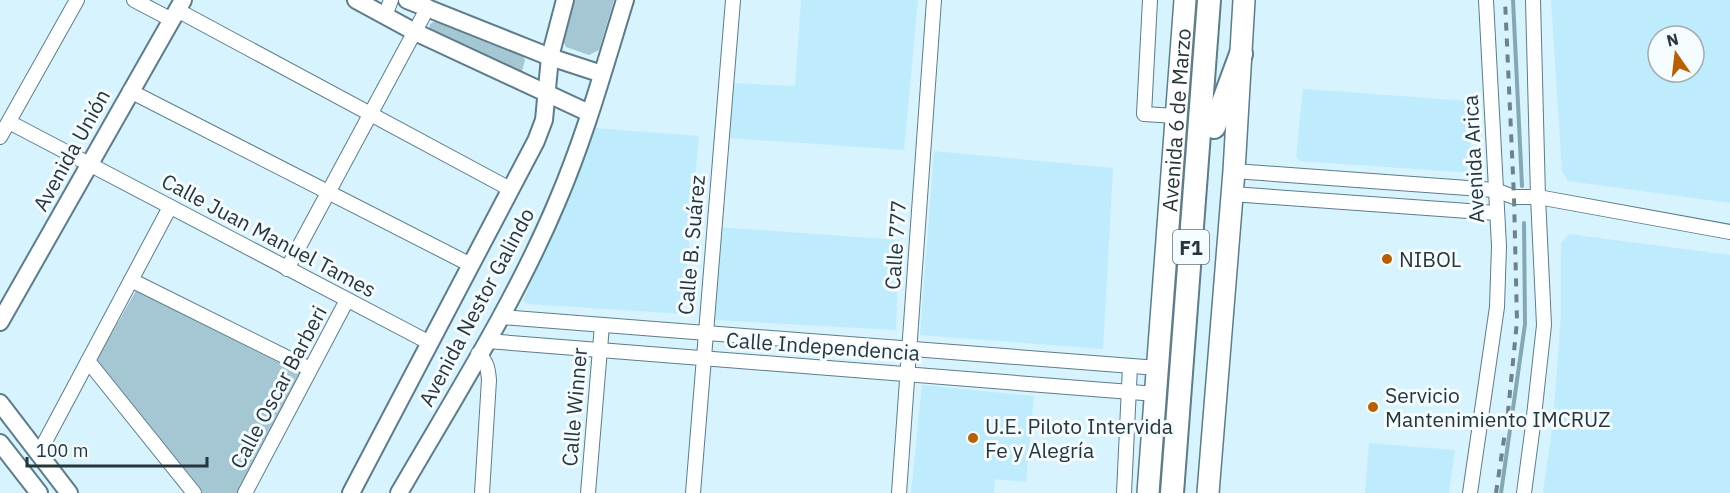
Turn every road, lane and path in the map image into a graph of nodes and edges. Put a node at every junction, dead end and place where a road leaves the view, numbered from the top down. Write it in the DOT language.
graph roads {
  1 [pos="77,0"];
  2 [pos="134,0"];
  3 [pos="356,0"];
  4 [pos="390,0"];
  5 [pos="407,0"];
  6 [pos="565,0"];
  7 [pos="625,0"];
  8 [pos="733,0"];
  9 [pos="934,0"];
  10 [pos="1150,0"];
  11 [pos="1185,0"];
  12 [pos="1209,0"];
  13 [pos="1223,0"];
  14 [pos="1244,0"];
  15 [pos="1486,0"];
  16 [pos="1533,0"];
  17 [pos="428,7"];
  18 [pos="177,10"];
  19 [pos="385,16"];
  20 [pos="415,32"];
  21 [pos="1241,54"];
  22 [pos="550,57"];
  23 [pos="602,74"];
  24 [pos="130,91"];
  25 [pos="547,94"];
  26 [pos="590,113"];
  27 [pos="370,115"];
  28 [pos="1176,116"];
  29 [pos="9,122"];
  30 [pos="1214,127"];
  31 [pos="0,137"];
  32 [pos="89,165"];
  33 [pos="1234,171"];
  34 [pos="510,189"];
  35 [pos="1495,190"];
  36 [pos="329,191"];
  37 [pos="1232,194"];
  38 [pos="1538,197"];
  39 [pos="170,207"];
  40 [pos="1496,213"];
  41 [pos="1730,232"];
  42 [pos="471,265"];
  43 [pos="287,268"];
  44 [pos="131,280"];
  45 [pos="347,300"];
  46 [pos="501,317"];
  47 [pos="0,322"];
  48 [pos="602,325"];
  49 [pos="705,333"];
  50 [pos="430,343"];
  51 [pos="482,347"];
  52 [pos="909,349"];
  53 [pos="600,350"];
  54 [pos="703,358"];
  55 [pos="88,361"];
  56 [pos="1130,366"];
  57 [pos="1158,368"];
  58 [pos="310,369"];
  59 [pos="907,374"];
  60 [pos="1129,391"];
  61 [pos="1156,394"];
  62 [pos="0,403"];
  63 [pos="0,442"];
  64 [pos="39,453"];
  65 [pos="39,493"];
  66 [pos="69,493"];
  67 [pos="194,493"];
  68 [pos="245,493"];
  69 [pos="351,493"];
  70 [pos="399,493"];
  71 [pos="482,493"];
  72 [pos="588,493"];
  73 [pos="693,493"];
  74 [pos="899,493"];
  75 [pos="1124,493"];
  76 [pos="1148,493"];
  77 [pos="1172,493"];
  78 [pos="1188,493"];
  79 [pos="1208,493"];
  80 [pos="1470,493"];
  81 [pos="1524,493"];
  1 -- 29 [label="street"];
  2 -- 18 [label="street"];
  3 -- 19 [label="street"];
  4 -- 19 [label="street"];
  5 -- 17 [label="street"];
  6 -- 22 [label="street, Avenida Nestor Galindo"];
  7 -- 23 [label="street, Avenida Nestor Galindo"];
  8 -- 49 [label="street, Calle B. Suárez"];
  9 -- 52 [label="street, Calle 777"];
  10 -- 28 [label="street"];
  11 -- 28 [label="main road, Avenida 6 de Marzo"];
  12 -- 77 [label="highway, Avenida 6 de Marzo / F1"];
  13 -- 30 [label="highway, Avenida 6 de Marzo / F1"];
  14 -- 21 [label="main road"];
  15 -- 35 [label="street, Avenida Arica"];
  16 -- 38 [label="street"];
  17 -- 20 [label="street"];
  17 -- 22 [label="street"];
  18 -- 24 [label="street, Avenida Unión"];
  18 -- 27 [label="street"];
  19 -- 20 [label="street"];
  20 -- 25 [label="street"];
  20 -- 27 [label="street"];
  21 -- 30 [label="highway"];
  21 -- 33 [label="main road"];
  22 -- 23 [label="street"];
  22 -- 25 [label="street, Avenida Nestor Galindo"];
  23 -- 26 [label="street, Avenida Nestor Galindo"];
  24 -- 32 [label="street, Avenida Unión"];
  24 -- 36 [label="street"];
  25 -- 26 [label="street"];
  25 -- 34 [label="street, Avenida Nestor Galindo"];
  26 -- 46 [label="street, Avenida Nestor Galindo"];
  27 -- 34 [label="street"];
  27 -- 36 [label="street"];
  28 -- 57 [label="main road, Avenida 6 de Marzo"];
  29 -- 31 [label="street"];
  29 -- 32 [label="street, Calle Juan Manuel Tames"];
  30 -- 78 [label="highway, Avenida 6 de Marzo / F1"];
  32 -- 39 [label="street, Calle Juan Manuel Tames"];
  32 -- 47 [label="street, Avenida Unión"];
  33 -- 35 [label="street"];
  33 -- 37 [label="main road"];
  34 -- 42 [label="street, Avenida Nestor Galindo"];
  35 -- 38 [label="street"];
  35 -- 40 [label="street, Avenida Arica"];
  36 -- 42 [label="street"];
  36 -- 43 [label="street"];
  37 -- 40 [label="street"];
  37 -- 79 [label="main road"];
  38 -- 41 [label="street"];
  38 -- 81 [label="street"];
  39 -- 43 [label="street, Calle Juan Manuel Tames"];
  39 -- 44 [label="street"];
  40 -- 80 [label="street, Avenida Arica"];
  42 -- 50 [label="street, Avenida Nestor Galindo"];
  43 -- 45 [label="street, Calle Juan Manuel Tames"];
  44 -- 55 [label="street"];
  44 -- 58 [label="street"];
  45 -- 50 [label="street, Calle Juan Manuel Tames"];
  45 -- 58 [label="street, Calle Oscar Barberi"];
  46 -- 48 [label="street, Calle Independencia"];
  46 -- 51 [label="street, Avenida Nestor Galindo"];
  48 -- 49 [label="street, Calle Independencia"];
  48 -- 53 [label="street, Calle Winner"];
  49 -- 52 [label="street, Calle Independencia"];
  49 -- 54 [label="street, Calle B. Suárez"];
  50 -- 69 [label="street, Avenida Nestor Galindo"];
  51 -- 53 [label="street, Calle Independencia"];
  51 -- 70 [label="street, Avenida Nestor Galindo"];
  51 -- 71 [label="street"];
  52 -- 56 [label="street, Calle Independencia"];
  52 -- 59 [label="street, Calle 777"];
  53 -- 54 [label="street, Calle Independencia"];
  53 -- 72 [label="street, Calle Winner"];
  54 -- 59 [label="street, Calle Independencia"];
  54 -- 73 [label="street, Calle B. Suárez"];
  55 -- 64 [label="street"];
  55 -- 67 [label="street"];
  56 -- 57 [label="street, Calle Independencia"];
  56 -- 60 [label="street"];
  57 -- 61 [label="main road, Avenida 6 de Marzo"];
  58 -- 68 [label="street, Calle Oscar Barberi"];
  59 -- 60 [label="street, Calle Independencia"];
  59 -- 74 [label="street, Calle 777"];
  60 -- 61 [label="street, Calle Independencia"];
  60 -- 75 [label="street"];
  61 -- 76 [label="main road, Avenida 6 de Marzo"];
  62 -- 64 [label="street"];
  63 -- 65 [label="street"];
  64 -- 66 [label="street"];
}
